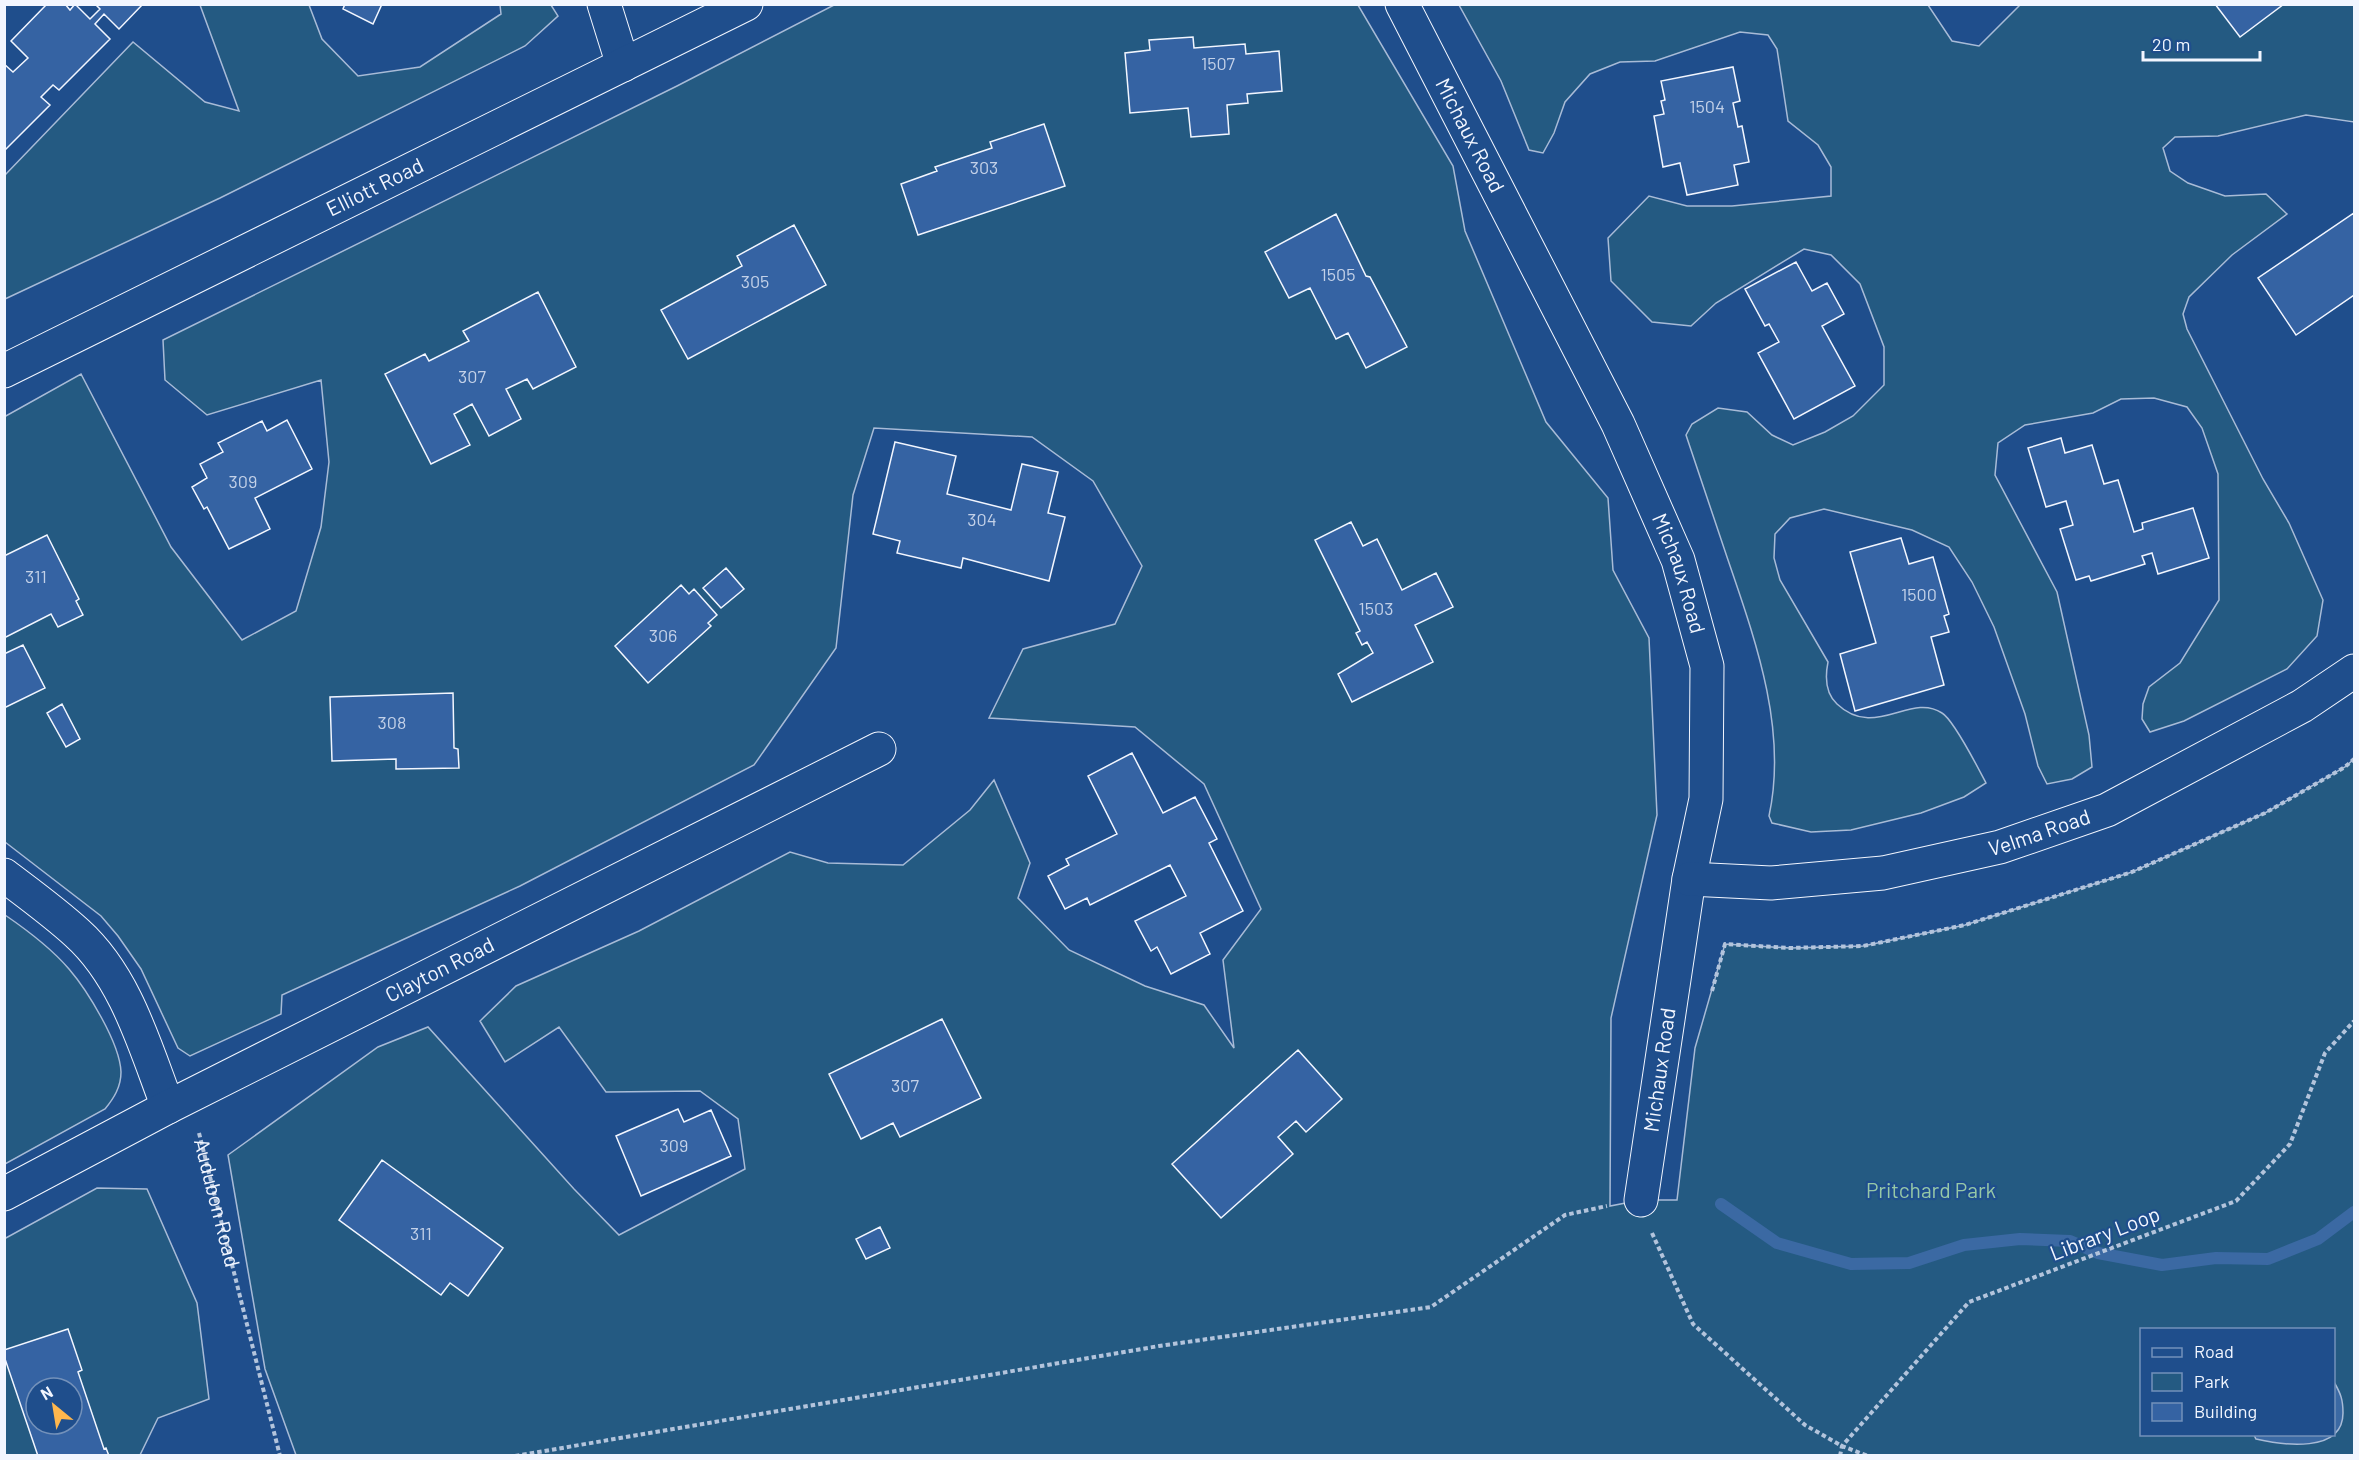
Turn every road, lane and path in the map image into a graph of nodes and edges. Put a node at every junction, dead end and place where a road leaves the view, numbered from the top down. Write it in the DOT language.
graph roads {
  1 [pos="604,4"];
  2 [pos="746,4"];
  3 [pos="1402,4"];
  4 [pos="623,65"];
  5 [pos="4,371"];
  6 [pos="2355,671"];
  7 [pos="879,749"];
  8 [pos="2355,759"];
  9 [pos="4,875"];
  10 [pos="1689,879"];
  11 [pos="1710,996"];
  12 [pos="2355,1021"];
  13 [pos="168,1107"];
  14 [pos="4,1194"];
  15 [pos="1641,1200"];
  16 [pos="1842,1446"];
  17 [pos="280,1455"];
  18 [pos="515,1455"];
  19 [pos="1840,1455"];
  20 [pos="1868,1455"];
  1 -- 4 [label="street"];
  2 -- 4 [label="street, Elliott Road"];
  3 -- 10 [label="street, Michaux Road"];
  4 -- 5 [label="street, Elliott Road"];
  6 -- 10 [label="street, Velma Road"];
  7 -- 13 [label="street, Clayton Road"];
  8 -- 11 [label="path"];
  9 -- 13 [label="street"];
  10 -- 15 [label="street, Michaux Road"];
  12 -- 16 [label="path, Library Loop"];
  13 -- 14 [label="street, Clayton Road"];
  13 -- 17 [label="path, Audubon Road"];
  15 -- 16 [label="path"];
  15 -- 18 [label="path"];
  16 -- 19 [label="path, Library Loop"];
  16 -- 20 [label="path"];
}
